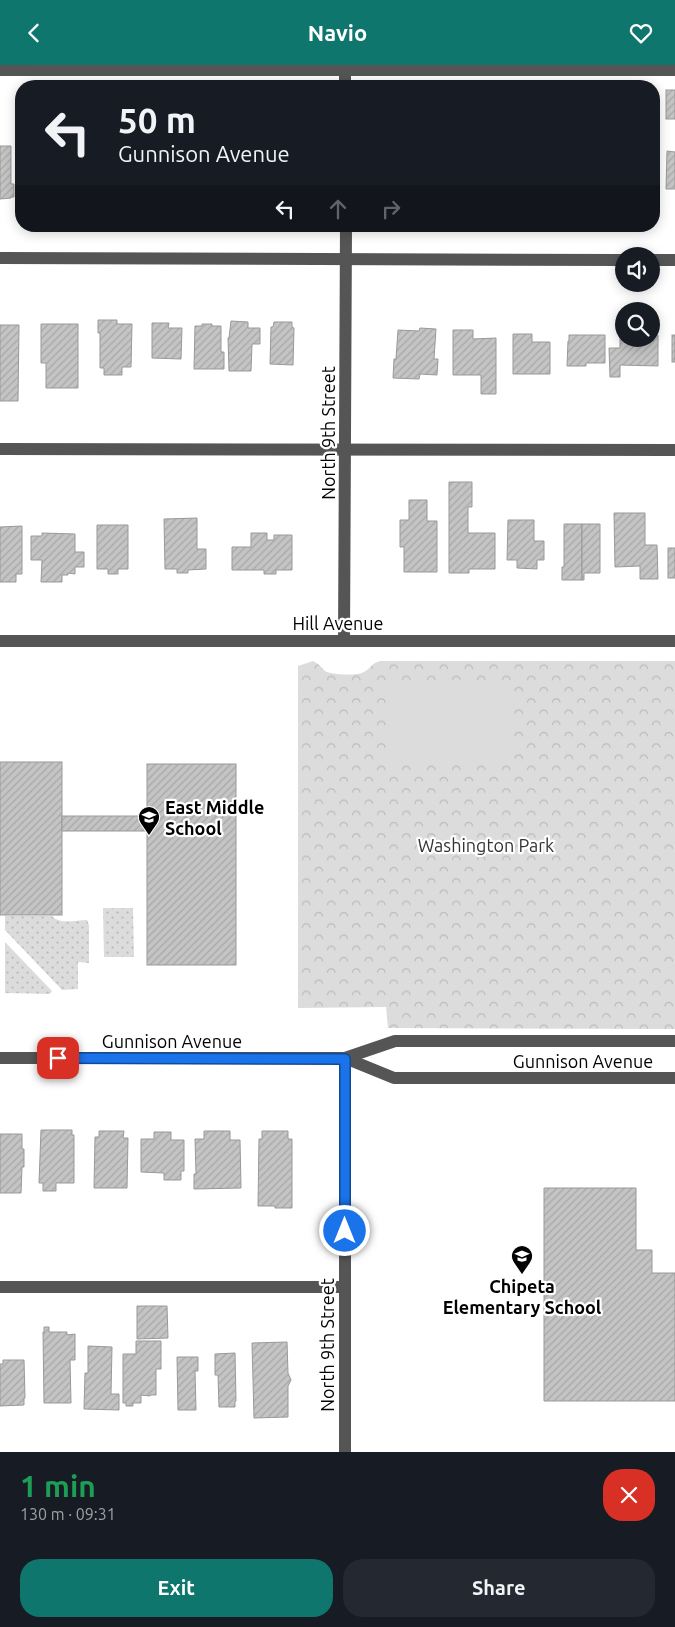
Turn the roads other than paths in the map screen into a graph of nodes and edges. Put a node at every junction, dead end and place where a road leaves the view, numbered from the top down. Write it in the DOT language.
graph roads {
  1 [pos="345,67"];
  2 [pos="0,70"];
  3 [pos="675,70"];
  4 [pos="345,80"];
  5 [pos="346,232"];
  6 [pos="0,258"];
  7 [pos="346,258"];
  8 [pos="615,259"];
  9 [pos="660,260"];
  10 [pos="675,260"];
  11 [pos="0,449"];
  12 [pos="675,450"];
  13 [pos="345,451"];
  14 [pos="0,641"];
  15 [pos="344,641"];
  16 [pos="675,641"];
  17 [pos="675,1041"];
  18 [pos="0,1058"];
  19 [pos="345,1059"];
  20 [pos="675,1079"];
  21 [pos="0,1287"];
  22 [pos="345,1287"];
  23 [pos="345,1452"];
  1 -- 2 [label="street"];
  1 -- 3 [label="street"];
  1 -- 4 [label="street"];
  5 -- 7 [label="street, North 9th Street"];
  6 -- 7 [label="street"];
  7 -- 8 [label="street"];
  7 -- 13 [label="street, North 9th Street"];
  9 -- 10 [label="street"];
  11 -- 13 [label="street"];
  12 -- 13 [label="street"];
  13 -- 15 [label="street, North 9th Street"];
  14 -- 15 [label="street, Hill Avenue"];
  15 -- 16 [label="street, Hill Avenue"];
  17 -- 19 [label="street, Gunnison Avenue"];
  18 -- 19 [label="street, Gunnison Avenue"];
  19 -- 20 [label="street, Gunnison Avenue"];
  19 -- 22 [label="street, North 9th Street"];
  21 -- 22 [label="street"];
  22 -- 23 [label="street, North 9th Street"];
}
